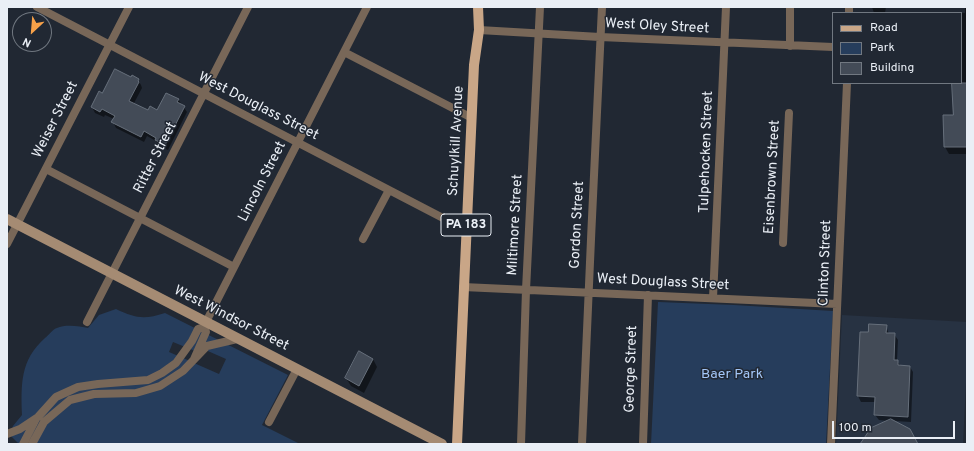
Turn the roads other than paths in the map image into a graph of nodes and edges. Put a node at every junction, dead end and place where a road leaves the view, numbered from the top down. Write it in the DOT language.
graph roads {
  1 [pos="38,7"];
  2 [pos="129,7"];
  3 [pos="248,7"];
  4 [pos="368,7"];
  5 [pos="540,7"];
  6 [pos="602,7"];
  7 [pos="726,7"];
  8 [pos="790,7"];
  9 [pos="477,8"];
  10 [pos="479,30"];
  11 [pos="539,34"];
  12 [pos="600,38"];
  13 [pos="724,43"];
  14 [pos="110,44"];
  15 [pos="790,46"];
  16 [pos="832,47"];
  17 [pos="344,52"];
  18 [pos="847,84"];
  19 [pos="204,93"];
  20 [pos="789,113"];
  21 [pos="472,118"];
  22 [pos="298,142"];
  23 [pos="46,169"];
  24 [pos="389,190"];
  25 [pos="140,218"];
  26 [pos="7,219"];
  27 [pos="17,225"];
  28 [pos="466,230"];
  29 [pos="363,239"];
  30 [pos="782,242"];
  31 [pos="7,244"];
  32 [pos="234,267"];
  33 [pos="112,273"];
  34 [pos="463,287"];
  35 [pos="526,290"];
  36 [pos="588,292"];
  37 [pos="648,295"];
  38 [pos="713,298"];
  39 [pos="838,304"];
  40 [pos="87,322"];
  41 [pos="205,325"];
  42 [pos="237,339"];
  43 [pos="194,359"];
  44 [pos="297,369"];
  45 [pos="38,417"];
  46 [pos="269,422"];
  47 [pos="7,434"];
  48 [pos="23,444"];
  49 [pos="32,444"];
  50 [pos="442,444"];
  51 [pos="456,444"];
  52 [pos="520,444"];
  53 [pos="582,444"];
  54 [pos="643,444"];
  55 [pos="831,444"];
  1 -- 14 [label="street, West Douglass Street"];
  2 -- 14 [label="street, Weiser Street"];
  3 -- 19 [label="street, Ritter Street"];
  4 -- 17 [label="street, Lincoln Street"];
  5 -- 11 [label="street, Miltimore Street"];
  6 -- 12 [label="street, Gordon Street"];
  7 -- 13 [label="street, Tulpehocken Street"];
  8 -- 15 [label="street"];
  9 -- 10 [label="main road, Schuylkill Avenue / PA 183"];
  10 -- 11 [label="street, West Oley Street"];
  10 -- 21 [label="main road, Schuylkill Avenue / PA 183"];
  11 -- 12 [label="street, West Oley Street"];
  11 -- 35 [label="street, Miltimore Street"];
  12 -- 13 [label="street, West Oley Street"];
  12 -- 36 [label="street, Gordon Street"];
  13 -- 15 [label="street, West Oley Street"];
  13 -- 38 [label="street, Tulpehocken Street"];
  14 -- 19 [label="street, West Douglass Street"];
  14 -- 23 [label="street, Weiser Street"];
  15 -- 16 [label="street, West Oley Street"];
  17 -- 21 [label="street"];
  17 -- 22 [label="street, Lincoln Street"];
  18 -- 39 [label="street, Clinton Street"];
  19 -- 22 [label="street, West Douglass Street"];
  19 -- 25 [label="street, Ritter Street"];
  20 -- 30 [label="street, Eisenbrown Street"];
  21 -- 28 [label="main road, Schuylkill Avenue / PA 183"];
  22 -- 24 [label="street, West Douglass Street"];
  22 -- 32 [label="street, Lincoln Street"];
  23 -- 25 [label="street"];
  23 -- 27 [label="street, Weiser Street"];
  24 -- 28 [label="street, West Douglass Street"];
  24 -- 29 [label="street"];
  25 -- 32 [label="street"];
  25 -- 33 [label="street, Ritter Street"];
  26 -- 27 [label="main road, West Windsor Street"];
  27 -- 31 [label="street, Weiser Street"];
  27 -- 33 [label="main road, West Windsor Street"];
  28 -- 34 [label="main road, Schuylkill Avenue / PA 183"];
  32 -- 41 [label="street, Lincoln Street"];
  33 -- 40 [label="street, Ritter Street"];
  33 -- 41 [label="main road, West Windsor Street"];
  34 -- 35 [label="street, West Douglass Street"];
  34 -- 51 [label="main road, Schuylkill Avenue / PA 183"];
  35 -- 36 [label="street, West Douglass Street"];
  35 -- 52 [label="street, Miltimore Street"];
  36 -- 37 [label="street, West Douglass Street"];
  36 -- 53 [label="street, Gordon Street"];
  37 -- 38 [label="street, West Douglass Street"];
  37 -- 54 [label="street, George Street"];
  38 -- 39 [label="street, West Douglass Street"];
  39 -- 55 [label="street, Clinton Street"];
  41 -- 42 [label="main road, West Windsor Street"];
  41 -- 43 [label="street, Lincoln Street"];
  41 -- 45 [label="street, Lincoln Street"];
  42 -- 43 [label="street, Lincoln Street"];
  42 -- 44 [label="main road, West Windsor Street"];
  43 -- 49 [label="street, Lincoln Street"];
  44 -- 46 [label="street"];
  44 -- 50 [label="main road, West Windsor Street"];
  45 -- 47 [label="street, Lincoln Street"];
  45 -- 48 [label="street, Lincoln Street"];
}
